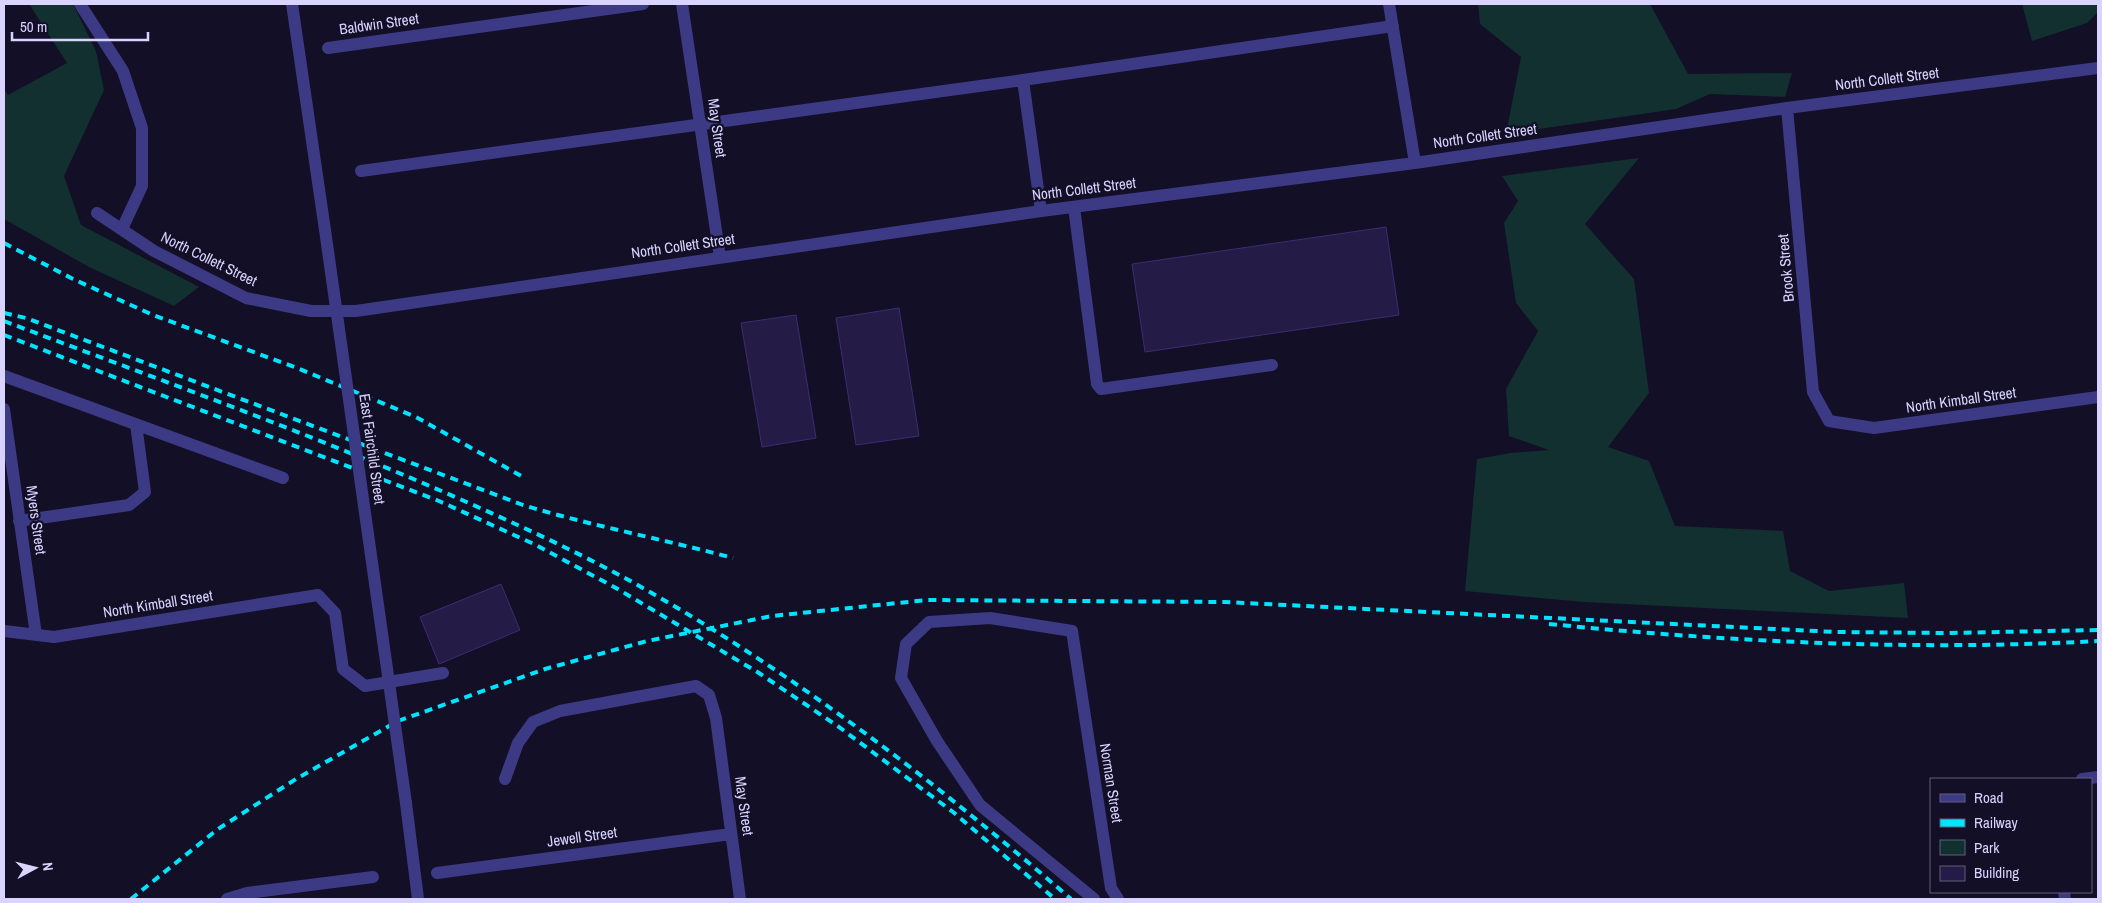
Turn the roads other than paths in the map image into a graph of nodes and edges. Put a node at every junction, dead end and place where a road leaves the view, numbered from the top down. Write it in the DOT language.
graph roads {
  1 [pos="80,4"];
  2 [pos="292,4"];
  3 [pos="643,4"];
  4 [pos="682,4"];
  5 [pos="1389,4"];
  6 [pos="1393,26"];
  7 [pos="328,48"];
  8 [pos="2098,68"];
  9 [pos="1023,80"];
  10 [pos="1787,108"];
  11 [pos="700,123"];
  12 [pos="1415,163"];
  13 [pos="361,171"];
  14 [pos="1074,207"];
  15 [pos="1041,211"];
  16 [pos="97,213"];
  17 [pos="122,229"];
  18 [pos="720,257"];
  19 [pos="1272,365"];
  20 [pos="4,376"];
  21 [pos="2098,397"];
  22 [pos="4,409"];
  23 [pos="1829,421"];
  24 [pos="136,424"];
  25 [pos="283,478"];
  26 [pos="20,522"];
  27 [pos="4,631"];
  28 [pos="36,636"];
  29 [pos="443,673"];
  30 [pos="505,779"];
  31 [pos="731,834"];
  32 [pos="438,873"];
  33 [pos="373,877"];
  34 [pos="227,899"];
  35 [pos="418,899"];
  36 [pos="740,899"];
  37 [pos="1094,899"];
  38 [pos="1118,899"];
  1 -- 17 [label="street"];
  2 -- 35 [label="street, East Fairchild Street, bridge"];
  3 -- 7 [label="street, Baldwin Street"];
  4 -- 11 [label="street, May Street"];
  5 -- 6 [label="street"];
  6 -- 9 [label="street"];
  6 -- 12 [label="street"];
  8 -- 10 [label="street, North Collett Street"];
  9 -- 11 [label="street"];
  9 -- 15 [label="street"];
  10 -- 12 [label="street, North Collett Street"];
  10 -- 23 [label="street, Brook Street"];
  11 -- 13 [label="street"];
  11 -- 18 [label="street, May Street"];
  12 -- 14 [label="street, North Collett Street"];
  14 -- 15 [label="street, North Collett Street"];
  14 -- 19 [label="street"];
  15 -- 18 [label="street, North Collett Street"];
  16 -- 17 [label="street, North Collett Street"];
  17 -- 18 [label="street, North Collett Street"];
  20 -- 24 [label="street"];
  21 -- 23 [label="street, North Kimball Street"];
  22 -- 26 [label="street, Myers Street"];
  24 -- 25 [label="street"];
  24 -- 26 [label="street"];
  26 -- 28 [label="street, Myers Street"];
  27 -- 28 [label="street, North Kimball Street"];
  28 -- 29 [label="street, North Kimball Street"];
  30 -- 31 [label="street, May Street"];
  31 -- 32 [label="street, Jewell Street"];
  31 -- 36 [label="street, May Street"];
  33 -- 34 [label="street"];
  37 -- 38 [label="street, Norman Street"];
}
